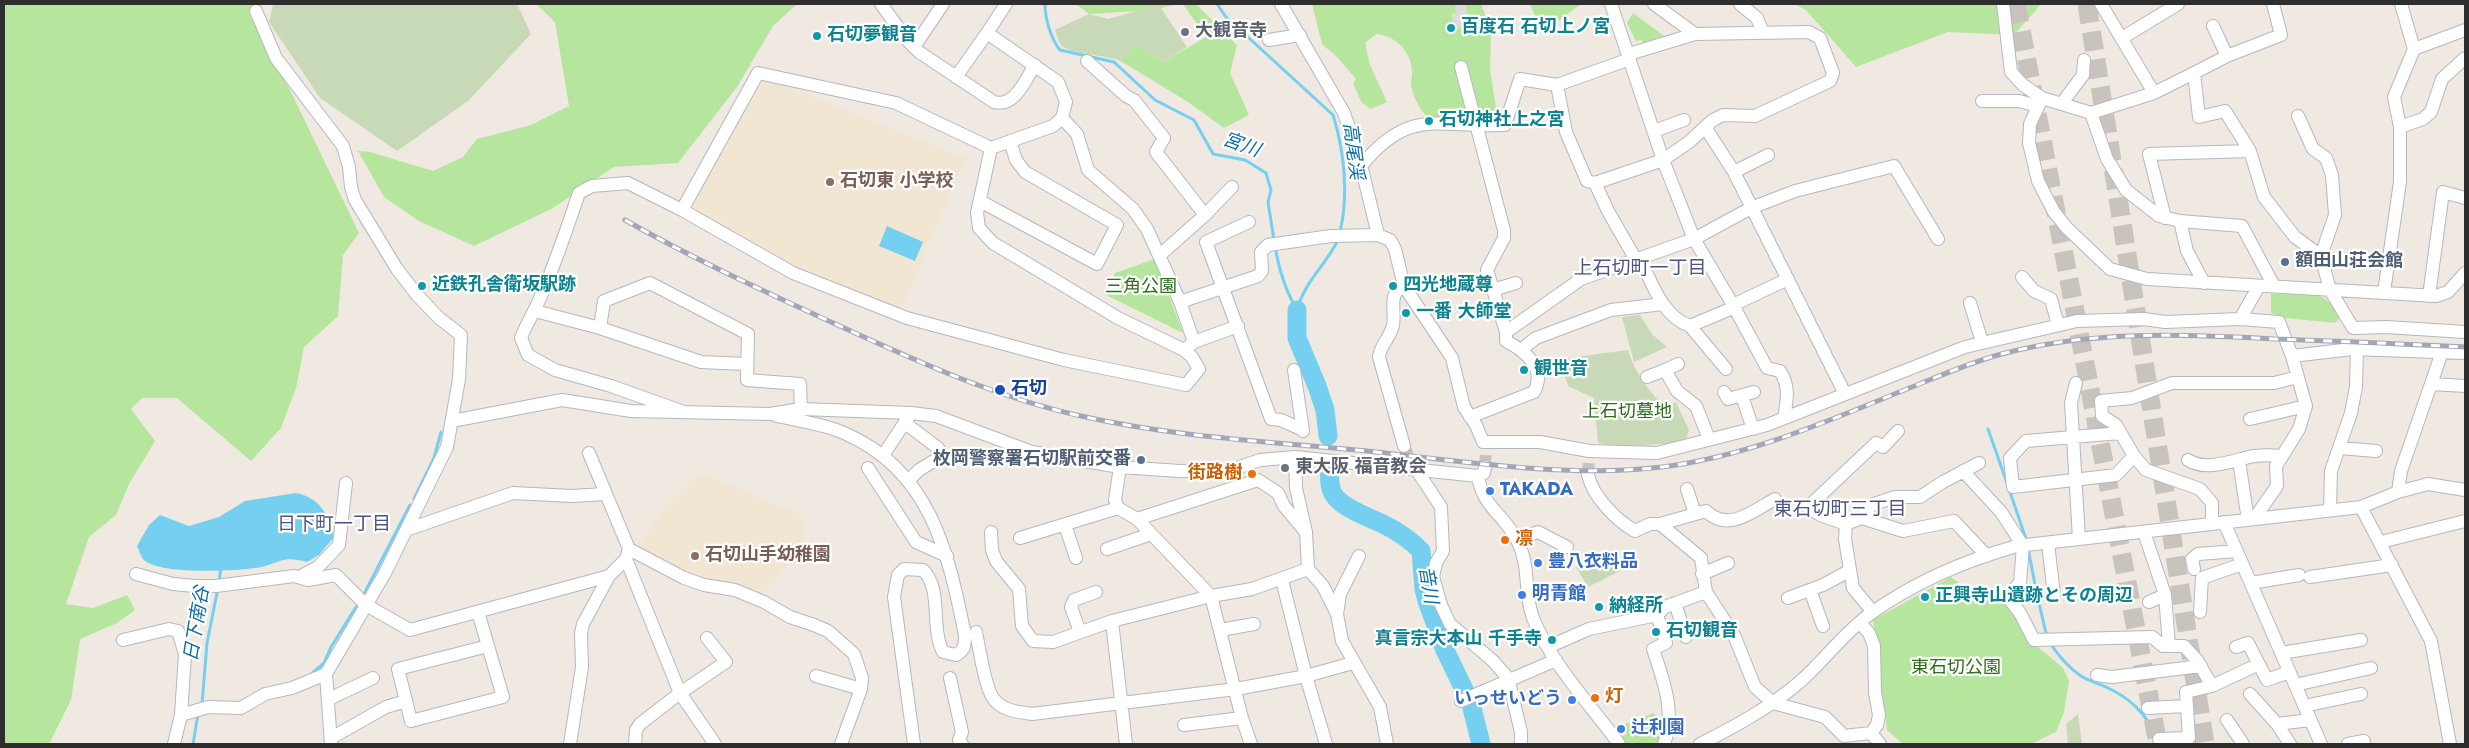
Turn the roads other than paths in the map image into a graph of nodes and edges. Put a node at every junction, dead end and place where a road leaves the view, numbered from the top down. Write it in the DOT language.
graph roads {
  1 [pos="881,4"];
  2 [pos="943,4"];
  3 [pos="1006,4"];
  4 [pos="1281,4"];
  5 [pos="1610,4"];
  6 [pos="1654,4"];
  7 [pos="1740,4"];
  8 [pos="2002,4"];
  9 [pos="2101,4"];
  10 [pos="2178,4"];
  11 [pos="2273,4"];
  12 [pos="2401,4"];
  13 [pos="256,11"];
  14 [pos="2213,26"];
  15 [pos="2465,30"];
  16 [pos="1763,33"];
  17 [pos="987,34"];
  18 [pos="1695,34"];
  19 [pos="1300,35"];
  20 [pos="2122,38"];
  21 [pos="1269,40"];
  22 [pos="914,47"];
  23 [pos="2414,49"];
  24 [pos="2227,56"];
  25 [pos="1630,57"];
  26 [pos="2465,58"];
  27 [pos="2084,60"];
  28 [pos="1087,61"];
  29 [pos="1035,66"];
  30 [pos="1461,67"];
  31 [pos="2194,73"];
  32 [pos="956,78"];
  33 [pos="1557,85"];
  34 [pos="2154,93"];
  35 [pos="1982,101"];
  36 [pos="2040,102"];
  37 [pos="2062,103"];
  38 [pos="2091,113"];
  39 [pos="2298,116"];
  40 [pos="1062,118"];
  41 [pos="1684,120"];
  42 [pos="1477,127"];
  43 [pos="2400,127"];
  44 [pos="1705,128"];
  45 [pos="1654,131"];
  46 [pos="1010,141"];
  47 [pos="991,148"];
  48 [pos="2250,151"];
  49 [pos="1768,155"];
  50 [pos="1662,160"];
  51 [pos="1361,166"];
  52 [pos="1734,172"];
  53 [pos="1595,183"];
  54 [pos="1232,187"];
  55 [pos="2465,198"];
  56 [pos="980,201"];
  57 [pos="1751,208"];
  58 [pos="682,210"];
  59 [pos="1205,216"];
  60 [pos="2165,218"];
  61 [pos="1249,222"];
  62 [pos="2180,222"];
  63 [pos="1378,235"];
  64 [pos="1694,239"];
  65 [pos="1938,239"];
  66 [pos="1160,255"];
  67 [pos="2321,256"];
  68 [pos="1638,259"];
  69 [pos="2465,273"];
  70 [pos="2022,277"];
  71 [pos="1788,279"];
  72 [pos="1516,283"];
  73 [pos="2204,283"];
  74 [pos="1404,286"];
  75 [pos="2260,286"];
  76 [pos="2274,286"];
  77 [pos="1222,288"];
  78 [pos="1493,290"];
  79 [pos="2330,290"];
  80 [pos="2384,292"];
  81 [pos="2429,296"];
  82 [pos="1180,302"];
  83 [pos="1970,303"];
  84 [pos="1663,304"];
  85 [pos="1734,306"];
  86 [pos="535,311"];
  87 [pos="2240,319"];
  88 [pos="2058,325"];
  89 [pos="1238,326"];
  90 [pos="1690,326"];
  91 [pos="600,328"];
  92 [pos="1506,332"];
  93 [pos="2465,332"];
  94 [pos="1194,342"];
  95 [pos="1982,342"];
  96 [pos="1522,349"];
  97 [pos="2358,349"];
  98 [pos="1184,350"];
  99 [pos="2442,352"];
  100 [pos="2465,354"];
  101 [pos="2292,356"];
  102 [pos="746,364"];
  103 [pos="1678,364"];
  104 [pos="1294,370"];
  105 [pos="1665,370"];
  106 [pos="1726,370"];
  107 [pos="1647,377"];
  108 [pos="2298,377"];
  109 [pos="2076,383"];
  110 [pos="2431,384"];
  111 [pos="2465,386"];
  112 [pos="1724,392"];
  113 [pos="1845,394"];
  114 [pos="2306,406"];
  115 [pos="801,409"];
  116 [pos="681,411"];
  117 [pos="770,414"];
  118 [pos="1470,417"];
  119 [pos="908,418"];
  120 [pos="1784,418"];
  121 [pos="452,421"];
  122 [pos="2258,421"];
  123 [pos="1753,429"];
  124 [pos="1898,430"];
  125 [pos="2120,433"];
  126 [pos="2073,436"];
  127 [pos="1708,439"];
  128 [pos="1519,442"];
  129 [pos="1404,446"];
  130 [pos="2339,448"];
  131 [pos="1486,451"];
  132 [pos="2376,451"];
  133 [pos="589,452"];
  134 [pos="884,454"];
  135 [pos="2134,456"];
  136 [pos="2282,456"];
  137 [pos="1295,457"];
  138 [pos="2188,460"];
  139 [pos="2239,461"];
  140 [pos="1980,463"];
  141 [pos="1412,464"];
  142 [pos="1120,467"];
  143 [pos="868,468"];
  144 [pos="1963,471"];
  145 [pos="1588,475"];
  146 [pos="909,480"];
  147 [pos="2076,481"];
  148 [pos="346,484"];
  149 [pos="1687,489"];
  150 [pos="2465,490"];
  151 [pos="2398,492"];
  152 [pos="605,494"];
  153 [pos="1774,499"];
  154 [pos="2361,507"];
  155 [pos="1118,508"];
  156 [pos="2330,510"];
  157 [pos="1694,514"];
  158 [pos="1862,518"];
  159 [pos="1137,519"];
  160 [pos="2251,519"];
  161 [pos="2465,521"];
  162 [pos="2218,523"];
  163 [pos="1660,524"];
  164 [pos="1846,524"];
  165 [pos="1064,525"];
  166 [pos="406,530"];
  167 [pos="992,532"];
  168 [pos="1306,532"];
  169 [pos="2144,532"];
  170 [pos="1151,534"];
  171 [pos="1020,538"];
  172 [pos="2079,539"];
  173 [pos="1517,540"];
  174 [pos="2381,542"];
  175 [pos="2048,543"];
  176 [pos="2023,546"];
  177 [pos="1567,547"];
  178 [pos="1107,549"];
  179 [pos="2236,551"];
  180 [pos="627,554"];
  181 [pos="947,556"];
  182 [pos="1359,556"];
  183 [pos="1987,556"];
  184 [pos="1076,558"];
  185 [pos="1728,563"];
  186 [pos="2242,564"];
  187 [pos="2392,565"];
  188 [pos="1308,569"];
  189 [pos="2194,569"];
  190 [pos="1849,572"];
  191 [pos="136,574"];
  192 [pos="1702,574"];
  193 [pos="301,576"];
  194 [pos="609,576"];
  195 [pos="1282,580"];
  196 [pos="2251,583"];
  197 [pos="1810,590"];
  198 [pos="1096,592"];
  199 [pos="1706,592"];
  200 [pos="2054,595"];
  201 [pos="1211,596"];
  202 [pos="2165,596"];
  203 [pos="1788,598"];
  204 [pos="2149,602"];
  205 [pos="1675,604"];
  206 [pos="366,605"];
  207 [pos="478,612"];
  208 [pos="1873,612"];
  209 [pos="2200,612"];
  210 [pos="1337,614"];
  211 [pos="1657,615"];
  212 [pos="1112,621"];
  213 [pos="1860,623"];
  214 [pos="1254,624"];
  215 [pos="1824,626"];
  216 [pos="1220,630"];
  217 [pos="976,632"];
  218 [pos="1080,632"];
  219 [pos="1686,637"];
  220 [pos="707,638"];
  221 [pos="123,640"];
  222 [pos="2361,640"];
  223 [pos="488,646"];
  224 [pos="2169,646"];
  225 [pos="1548,647"];
  226 [pos="2236,647"];
  227 [pos="2281,653"];
  228 [pos="1556,660"];
  229 [pos="1353,663"];
  230 [pos="2259,664"];
  231 [pos="2201,666"];
  232 [pos="2371,668"];
  233 [pos="2289,672"];
  234 [pos="326,674"];
  235 [pos="2097,675"];
  236 [pos="816,676"];
  237 [pos="1306,676"];
  238 [pos="373,678"];
  239 [pos="950,678"];
  240 [pos="1509,681"];
  241 [pos="2295,685"];
  242 [pos="2212,686"];
  243 [pos="861,689"];
  244 [pos="1236,689"];
  245 [pos="680,693"];
  246 [pos="2250,694"];
  247 [pos="2361,694"];
  248 [pos="329,699"];
  249 [pos="1467,699"];
  250 [pos="406,701"];
  251 [pos="1773,703"];
  252 [pos="1122,704"];
  253 [pos="2186,706"];
  254 [pos="2304,706"];
  255 [pos="2148,708"];
  256 [pos="181,715"];
  257 [pos="1242,718"];
  258 [pos="2227,720"];
  259 [pos="2310,720"];
  260 [pos="2277,724"];
  261 [pos="1184,725"];
  262 [pos="1871,733"];
  263 [pos="2159,740"];
  264 [pos="331,741"];
  265 [pos="2364,741"];
  266 [pos="174,744"];
  267 [pos="570,744"];
  268 [pos="635,744"];
  269 [pos="715,744"];
  270 [pos="841,744"];
  271 [pos="914,744"];
  272 [pos="962,744"];
  273 [pos="1126,744"];
  274 [pos="1251,744"];
  275 [pos="1326,744"];
  276 [pos="1387,744"];
  277 [pos="1521,744"];
  278 [pos="1619,744"];
  279 [pos="1664,744"];
  280 [pos="1700,744"];
  281 [pos="1880,744"];
  282 [pos="2242,744"];
  283 [pos="2290,744"];
  284 [pos="2321,744"];
  285 [pos="2348,744"];
  286 [pos="2450,744"];
  1 -- 22 [label="street"];
  2 -- 22 [label="street"];
  3 -- 17 [label="street"];
  4 -- 19 [label="street"];
  5 -- 25 [label="street"];
  6 -- 18 [label="street"];
  7 -- 16 [label="street"];
  8 -- 36 [label="street"];
  9 -- 20 [label="street"];
  10 -- 20 [label="street"];
  11 -- 24 [label="street"];
  12 -- 23 [label="street"];
  13 -- 121 [label="street"];
  14 -- 24 [label="street"];
  15 -- 23 [label="street"];
  16 -- 18 [label="street"];
  16 -- 44 [label="street"];
  17 -- 29 [label="street"];
  17 -- 32 [label="street"];
  18 -- 25 [label="street"];
  19 -- 21 [label="street"];
  19 -- 51 [label="street"];
  20 -- 34 [label="street"];
  22 -- 32 [label="street"];
  23 -- 43 [label="street"];
  24 -- 31 [label="street"];
  25 -- 33 [label="street"];
  25 -- 45 [label="street"];
  26 -- 43 [label="street"];
  27 -- 37 [label="street"];
  28 -- 59 [label="street"];
  29 -- 32 [label="street"];
  29 -- 40 [label="street"];
  30 -- 42 [label="street"];
  31 -- 34 [label="street"];
  31 -- 48 [label="street"];
  33 -- 42 [label="street"];
  33 -- 53 [label="street"];
  34 -- 38 [label="street"];
  35 -- 36 [label="street"];
  36 -- 37 [label="street"];
  36 -- 73 [label="street"];
  37 -- 38 [label="street"];
  38 -- 60 [label="street"];
  39 -- 67 [label="street"];
  40 -- 46 [label="street"];
  40 -- 66 [label="street"];
  41 -- 45 [label="street"];
  42 -- 51 [label="street"];
  42 -- 78 [label="street"];
  43 -- 80 [label="street"];
  44 -- 50 [label="street"];
  44 -- 52 [label="street"];
  45 -- 50 [label="street"];
  46 -- 47 [label="street"];
  46 -- 56 [label="street"];
  47 -- 56 [label="street"];
  47 -- 58 [label="street"];
  48 -- 60 [label="street"];
  48 -- 67 [label="street"];
  49 -- 52 [label="street"];
  50 -- 53 [label="street"];
  50 -- 64 [label="street"];
  51 -- 63 [label="street"];
  52 -- 57 [label="street"];
  53 -- 68 [label="street"];
  54 -- 59 [label="street"];
  55 -- 81 [label="street"];
  56 -- 98 [label="street"];
  57 -- 64 [label="street"];
  57 -- 65 [label="street"];
  57 -- 71 [label="street"];
  58 -- 86 [label="street"];
  58 -- 98 [label="street"];
  59 -- 66 [label="street"];
  60 -- 62 [label="street"];
  61 -- 77 [label="street"];
  62 -- 73 [label="street"];
  62 -- 76 [label="street"];
  63 -- 74 [label="street"];
  63 -- 77 [label="street"];
  64 -- 68 [label="street"];
  64 -- 85 [label="street"];
  66 -- 82 [label="street"];
  67 -- 79 [label="street"];
  68 -- 84 [label="street"];
  68 -- 92 [label="street"];
  69 -- 81 [label="street"];
  70 -- 88 [label="street"];
  71 -- 85 [label="street"];
  71 -- 113 [label="street"];
  72 -- 78 [label="street"];
  73 -- 75 [label="street"];
  74 -- 118 [label="street"];
  74 -- 129 [label="street"];
  75 -- 76 [label="street"];
  75 -- 87 [label="street"];
  76 -- 79 [label="street"];
  77 -- 82 [label="street"];
  77 -- 89 [label="street"];
  78 -- 92 [label="street"];
  79 -- 80 [label="street"];
  79 -- 93 [label="street"];
  80 -- 81 [label="street"];
  82 -- 94 [label="street"];
  83 -- 95 [label="street"];
  84 -- 90 [label="street"];
  84 -- 96 [label="street"];
  85 -- 90 [label="street"];
  85 -- 120 [label="street"];
  86 -- 91 [label="street"];
  86 -- 116 [label="street"];
  87 -- 88 [label="street"];
  87 -- 101 [label="street"];
  88 -- 95 [label="street"];
  89 -- 94 [label="street"];
  89 -- 104 [label="street"];
  90 -- 106 [label="street"];
  91 -- 102 [label="street"];
  91 -- 102 [label="street"];
  92 -- 96 [label="street"];
  94 -- 98 [label="street"];
  95 -- 113 [label="street"];
  96 -- 118 [label="street"];
  97 -- 99 [label="street"];
  97 -- 101 [label="street"];
  97 -- 130 [label="street"];
  99 -- 100 [label="street"];
  99 -- 110 [label="street"];
  101 -- 108 [label="street"];
  102 -- 115 [label="street"];
  103 -- 105 [label="street"];
  105 -- 107 [label="street"];
  105 -- 127 [label="street"];
  108 -- 114 [label="street"];
  108 -- 125 [label="street"];
  109 -- 126 [label="street"];
  110 -- 111 [label="street"];
  110 -- 151 [label="street"];
  112 -- 123 [label="street"];
  113 -- 120 [label="street"];
  114 -- 122 [label="street"];
  114 -- 136 [label="street"];
  115 -- 117 [label="street"];
  115 -- 119 [label="street"];
  116 -- 117 [label="street"];
  116 -- 121 [label="street"];
  117 -- 134 [label="street"];
  118 -- 128 [label="street"];
  119 -- 134 [label="street"];
  119 -- 142 [label="street"];
  119 -- 146 [label="street"];
  120 -- 123 [label="street"];
  121 -- 166 [label="street"];
  123 -- 127 [label="street"];
  124 -- 164 [label="street"];
  125 -- 126 [label="street"];
  125 -- 135 [label="street"];
  126 -- 147 [label="street"];
  126 -- 147 [label="street"];
  127 -- 128 [label="street"];
  128 -- 131 [label="street"];
  130 -- 132 [label="street"];
  130 -- 156 [label="street"];
  133 -- 152 [label="street"];
  134 -- 146 [label="street"];
  135 -- 147 [label="street"];
  135 -- 162 [label="street"];
  136 -- 139 [label="street"];
  136 -- 160 [label="street"];
  137 -- 141 [label="street"];
  137 -- 142 [label="street"];
  137 -- 168 [label="street"];
  138 -- 139 [label="street"];
  139 -- 160 [label="street"];
  140 -- 144 [label="street"];
  141 -- 173 [label="street"];
  141 -- 240 [label="street"];
  142 -- 155 [label="street"];
  143 -- 181 [label="street"];
  144 -- 158 [label="street"];
  144 -- 176 [label="street"];
  145 -- 163 [label="street"];
  146 -- 181 [label="street"];
  147 -- 172 [label="street"];
  148 -- 193 [label="street"];
  149 -- 157 [label="street"];
  150 -- 151 [label="street"];
  151 -- 154 [label="street"];
  152 -- 166 [label="street"];
  152 -- 180 [label="street"];
  153 -- 157 [label="street"];
  154 -- 156 [label="street"];
  154 -- 174 [label="street"];
  155 -- 159 [label="street"];
  155 -- 165 [label="street"];
  156 -- 160 [label="street"];
  157 -- 163 [label="street"];
  158 -- 164 [label="street"];
  158 -- 183 [label="street"];
  159 -- 168 [label="street"];
  159 -- 170 [label="street"];
  160 -- 162 [label="street"];
  161 -- 174 [label="street"];
  162 -- 169 [label="street"];
  162 -- 179 [label="street"];
  163 -- 192 [label="street"];
  164 -- 190 [label="street"];
  165 -- 171 [label="street"];
  165 -- 184 [label="street"];
  166 -- 206 [label="street"];
  167 -- 218 [label="street"];
  168 -- 188 [label="street"];
  169 -- 172 [label="street"];
  169 -- 202 [label="street"];
  170 -- 178 [label="street"];
  170 -- 201 [label="street"];
  172 -- 175 [label="street"];
  173 -- 177 [label="street"];
  173 -- 225 [label="street"];
  174 -- 187 [label="street"];
  175 -- 176 [label="street"];
  175 -- 200 [label="street"];
  176 -- 183 [label="street"];
  176 -- 224 [label="street"];
  179 -- 186 [label="street"];
  179 -- 189 [label="street"];
  180 -- 194 [label="street"];
  180 -- 243 [label="street"];
  180 -- 245 [label="street"];
  181 -- 271 [label="street"];
  182 -- 210 [label="street"];
  183 -- 208 [label="street"];
  185 -- 192 [label="street"];
  186 -- 196 [label="street"];
  186 -- 209 [label="street"];
  187 -- 196 [label="street"];
  187 -- 286 [label="street"];
  188 -- 195 [label="street"];
  188 -- 210 [label="street"];
  190 -- 197 [label="street"];
  190 -- 208 [label="street"];
  191 -- 193 [label="street"];
  192 -- 199 [label="street"];
  193 -- 206 [label="street"];
  194 -- 207 [label="street"];
  194 -- 267 [label="street"];
  195 -- 201 [label="street"];
  195 -- 237 [label="street"];
  196 -- 227 [label="street"];
  197 -- 203 [label="street"];
  197 -- 215 [label="street"];
  198 -- 218 [label="street"];
  199 -- 205 [label="street"];
  199 -- 251 [label="street"];
  201 -- 212 [label="street"];
  201 -- 216 [label="street"];
  202 -- 204 [label="street"];
  202 -- 224 [label="street"];
  205 -- 211 [label="street"];
  205 -- 219 [label="street"];
  206 -- 207 [label="street"];
  206 -- 234 [label="street"];
  207 -- 223 [label="street"];
  208 -- 213 [label="street"];
  210 -- 229 [label="street"];
  211 -- 225 [label="street"];
  211 -- 279 [label="street"];
  212 -- 218 [label="street"];
  212 -- 252 [label="street"];
  213 -- 251 [label="street"];
  213 -- 262 [label="street"];
  214 -- 216 [label="street"];
  216 -- 244 [label="street"];
  217 -- 252 [label="street"];
  220 -- 245 [label="street"];
  221 -- 256 [label="street"];
  222 -- 227 [label="street"];
  223 -- 250 [label="street"];
  223 -- 250 [label="street"];
  224 -- 231 [label="street"];
  225 -- 228 [label="street"];
  226 -- 230 [label="street"];
  227 -- 233 [label="street"];
  228 -- 240 [label="street"];
  228 -- 278 [label="street"];
  229 -- 237 [label="street"];
  229 -- 276 [label="street"];
  230 -- 233 [label="street"];
  230 -- 242 [label="street"];
  231 -- 235 [label="street"];
  231 -- 242 [label="street"];
  232 -- 241 [label="street"];
  233 -- 241 [label="street"];
  234 -- 248 [label="street"];
  234 -- 256 [label="street"];
  236 -- 243 [label="street"];
  237 -- 244 [label="street"];
  237 -- 275 [label="street"];
  238 -- 248 [label="street"];
  239 -- 272 [label="street"];
  240 -- 249 [label="street"];
  240 -- 277 [label="street"];
  241 -- 254 [label="street"];
  242 -- 253 [label="street"];
  243 -- 270 [label="street"];
  244 -- 252 [label="street"];
  244 -- 257 [label="street"];
  245 -- 268 [label="street"];
  245 -- 269 [label="street"];
  246 -- 260 [label="street"];
  247 -- 254 [label="street"];
  248 -- 264 [label="street"];
  250 -- 264 [label="street"];
  251 -- 262 [label="street"];
  251 -- 280 [label="street"];
  252 -- 273 [label="street"];
  253 -- 255 [label="street"];
  253 -- 263 [label="street"];
  254 -- 259 [label="street"];
  256 -- 266 [label="street"];
  257 -- 261 [label="street"];
  257 -- 274 [label="street"];
  258 -- 282 [label="street"];
  259 -- 260 [label="street"];
  259 -- 284 [label="street"];
  260 -- 283 [label="street"];
  262 -- 281 [label="street"];
  265 -- 285 [label="street"];
}
